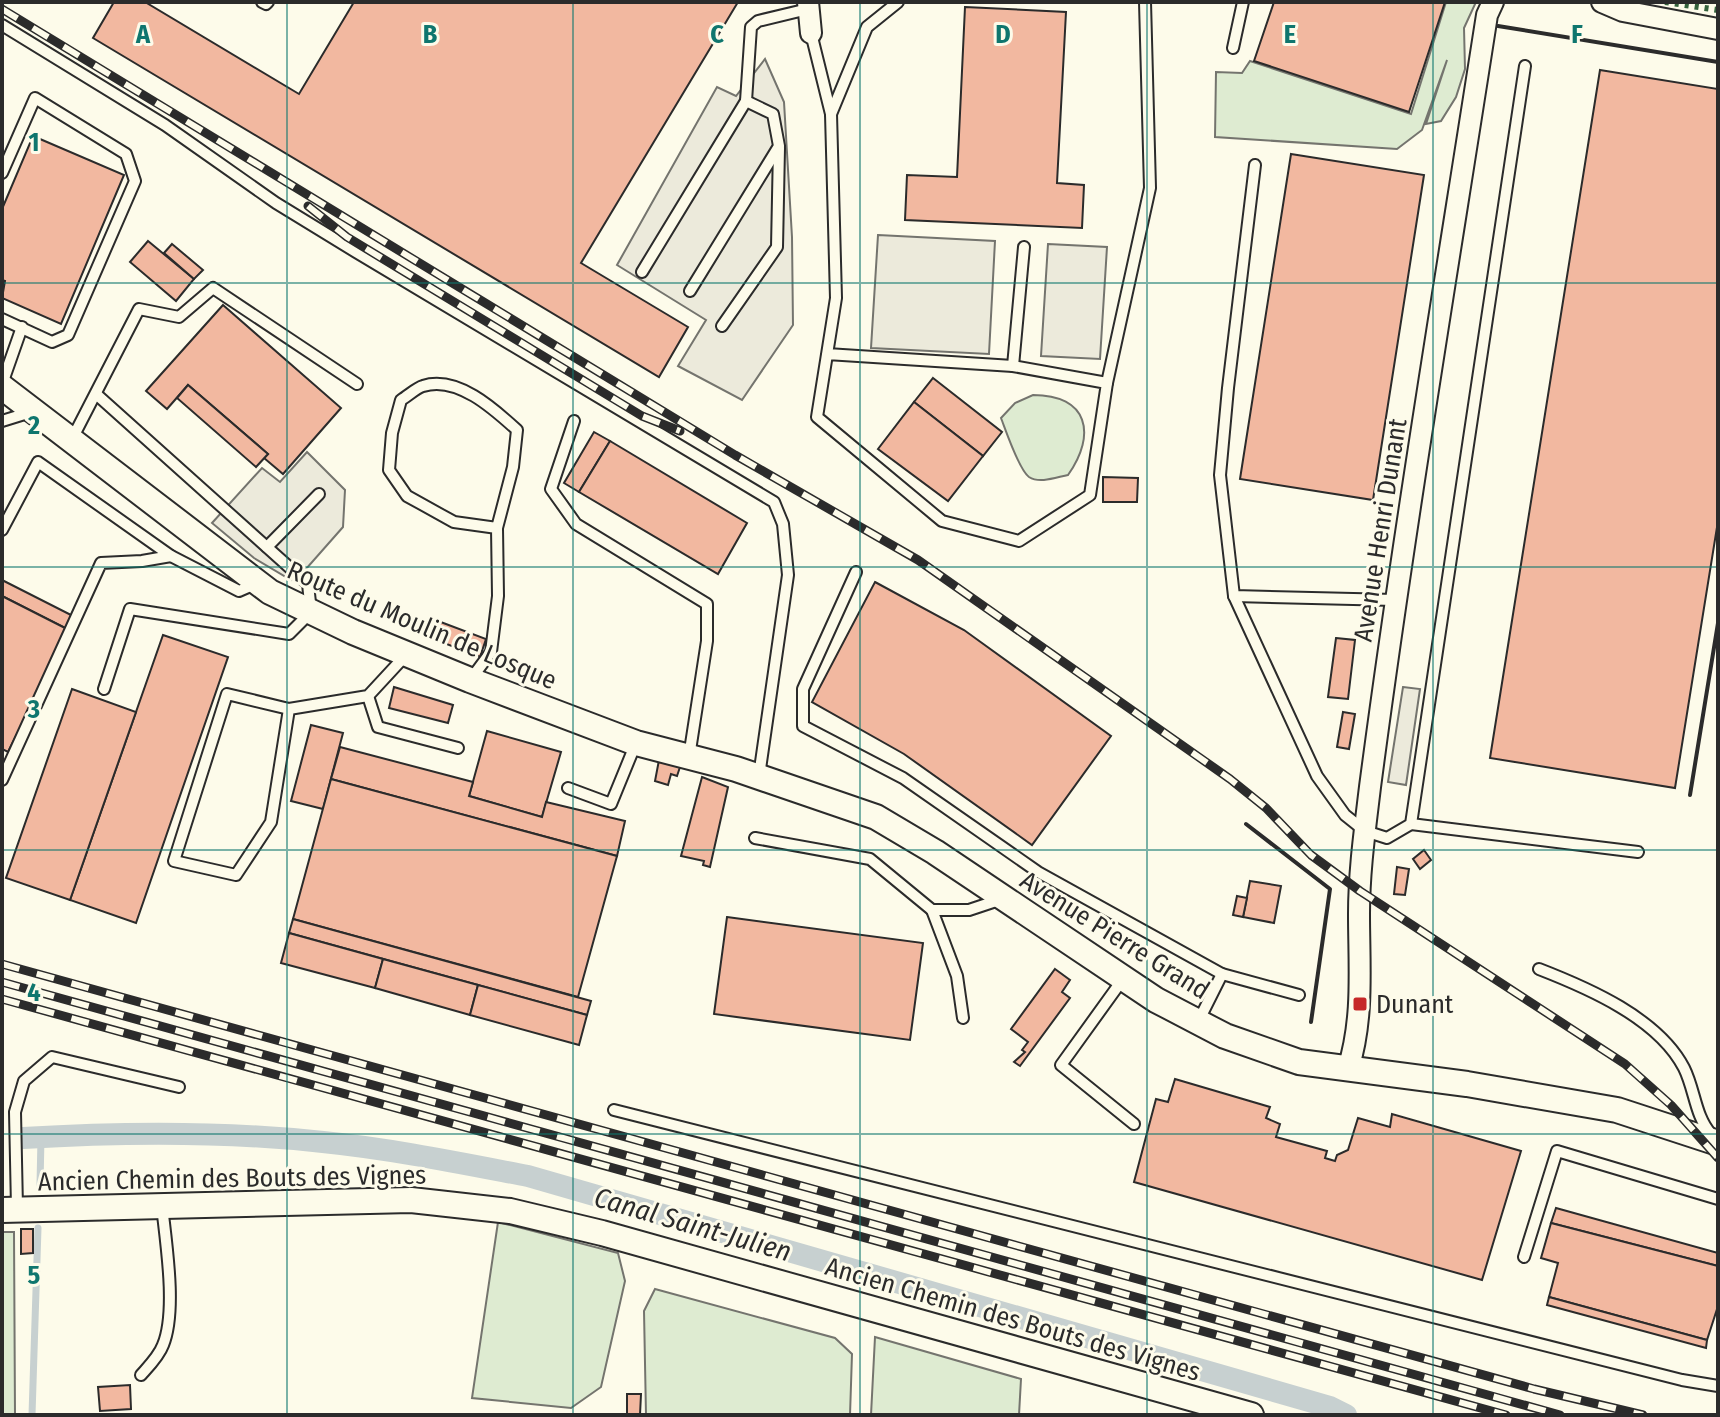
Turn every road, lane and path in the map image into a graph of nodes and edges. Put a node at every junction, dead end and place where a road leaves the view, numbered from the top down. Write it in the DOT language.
graph roads {
  1 [pos="898,2"];
  2 [pos="1145,2"];
  3 [pos="1243,2"];
  4 [pos="1493,2"];
  5 [pos="1602,2"];
  6 [pos="808,6"];
  7 [pos="2,25"];
  8 [pos="1718,29"];
  9 [pos="811,33"];
  10 [pos="1233,48"];
  11 [pos="1525,66"];
  12 [pos="746,101"];
  13 [pos="831,114"];
  14 [pos="779,146"];
  15 [pos="1255,165"];
  16 [pos="2,173"];
  17 [pos="1024,247"];
  18 [pos="642,272"];
  19 [pos="690,291"];
  20 [pos="2,319"];
  21 [pos="722,326"];
  22 [pos="22,327"];
  23 [pos="827,354"];
  24 [pos="1013,366"];
  25 [pos="1107,383"];
  26 [pos="357,384"];
  27 [pos="2,386"];
  28 [pos="96,394"];
  29 [pos="34,411"];
  30 [pos="2,421"];
  31 [pos="574,421"];
  32 [pos="71,440"];
  33 [pos="319,494"];
  34 [pos="497,528"];
  35 [pos="2,530"];
  36 [pos="267,547"];
  37 [pos="171,556"];
  38 [pos="856,572"];
  39 [pos="258,583"];
  40 [pos="1234,596"];
  41 [pos="1395,600"];
  42 [pos="311,612"];
  43 [pos="406,654"];
  44 [pos="470,680"];
  45 [pos="104,689"];
  46 [pos="368,696"];
  47 [pos="289,709"];
  48 [pos="636,743"];
  49 [pos="458,748"];
  50 [pos="689,757"];
  51 [pos="747,773"];
  52 [pos="2,780"];
  53 [pos="568,788"];
  54 [pos="1411,824"];
  55 [pos="1365,831"];
  56 [pos="755,838"];
  57 [pos="1638,852"];
  58 [pos="1004,899"];
  59 [pos="932,910"];
  60 [pos="1539,969"];
  61 [pos="1222,974"];
  62 [pos="1123,979"];
  63 [pos="1299,995"];
  64 [pos="963,1018"];
  65 [pos="1198,1022"];
  66 [pos="1348,1069"];
  67 [pos="179,1087"];
  68 [pos="614,1110"];
  69 [pos="1134,1124"];
  70 [pos="1718,1142"];
  71 [pos="1718,1199"];
  72 [pos="162,1206"];
  73 [pos="10,1210"];
  74 [pos="1524,1257"];
  75 [pos="141,1375"];
  76 [pos="1718,1386"];
  77 [pos="1251,1415"];
  1 -- 13 [label="lane"];
  2 -- 25 [label="lane"];
  3 -- 10 [label="lane"];
  4 -- 41 [label="street, Avenue Henri Dunant"];
  5 -- 8 [label="street"];
  6 -- 9 [label="street"];
  6 -- 12 [label="lane"];
  7 -- 51 [label="lane"];
  9 -- 13 [label="lane"];
  11 -- 54 [label="lane"];
  12 -- 14 [label="lane"];
  12 -- 18 [label="lane"];
  13 -- 23 [label="lane"];
  14 -- 19 [label="lane"];
  14 -- 21 [label="lane"];
  15 -- 40 [label="lane"];
  16 -- 22 [label="lane"];
  17 -- 24 [label="lane"];
  20 -- 22 [label="lane"];
  22 -- 27 [label="lane"];
  23 -- 24 [label="lane"];
  23 -- 25 [label="lane"];
  24 -- 25 [label="lane"];
  26 -- 28 [label="lane"];
  27 -- 29 [label="street, Route du Moulin de Losque"];
  28 -- 32 [label="lane"];
  28 -- 36 [label="lane"];
  29 -- 30 [label="lane"];
  29 -- 32 [label="street, Route du Moulin de Losque"];
  31 -- 50 [label="lane"];
  32 -- 39 [label="street, Route du Moulin de Losque"];
  33 -- 36 [label="lane"];
  34 -- 34 [label="lane"];
  34 -- 44 [label="lane"];
  35 -- 37 [label="lane"];
  36 -- 42 [label="lane"];
  37 -- 39 [label="lane"];
  37 -- 52 [label="lane"];
  38 -- 61 [label="lane"];
  39 -- 42 [label="street, Route du Moulin de Losque"];
  40 -- 41 [label="lane"];
  40 -- 55 [label="lane"];
  41 -- 55 [label="street, Avenue Henri Dunant"];
  42 -- 43 [label="street, Route du Moulin de Losque"];
  42 -- 45 [label="lane"];
  43 -- 44 [label="street, Route du Moulin de Losque"];
  43 -- 46 [label="lane"];
  44 -- 48 [label="street, Route du Moulin de Losque"];
  46 -- 47 [label="lane"];
  46 -- 49 [label="lane"];
  47 -- 47 [label="lane"];
  48 -- 50 [label="street, Route du Moulin de Losque"];
  48 -- 53 [label="lane"];
  50 -- 51 [label="street, Route du Moulin de Losque"];
  51 -- 58 [label="street, Avenue Pierre Grand"];
  54 -- 55 [label="lane"];
  54 -- 57 [label="lane"];
  55 -- 66 [label="street, Avenue Henri Dunant"];
  56 -- 59 [label="lane"];
  58 -- 59 [label="lane"];
  58 -- 62 [label="street, Avenue Pierre Grand"];
  59 -- 64 [label="lane"];
  60 -- 70 [label="lane"];
  61 -- 63 [label="lane"];
  61 -- 65 [label="lane"];
  62 -- 65 [label="street, Avenue Pierre Grand"];
  62 -- 69 [label="lane"];
  65 -- 66 [label="street, Avenue Pierre Grand"];
  66 -- 70 [label="street, Avenue Pierre Grand"];
  67 -- 73 [label="lane"];
  68 -- 76 [label="lane"];
  71 -- 74 [label="lane"];
  72 -- 73 [label="street, Ancien Chemin des Bouts des Vignes"];
  72 -- 75 [label="lane"];
  72 -- 77 [label="street, Ancien Chemin des Bouts des Vignes"];
}
